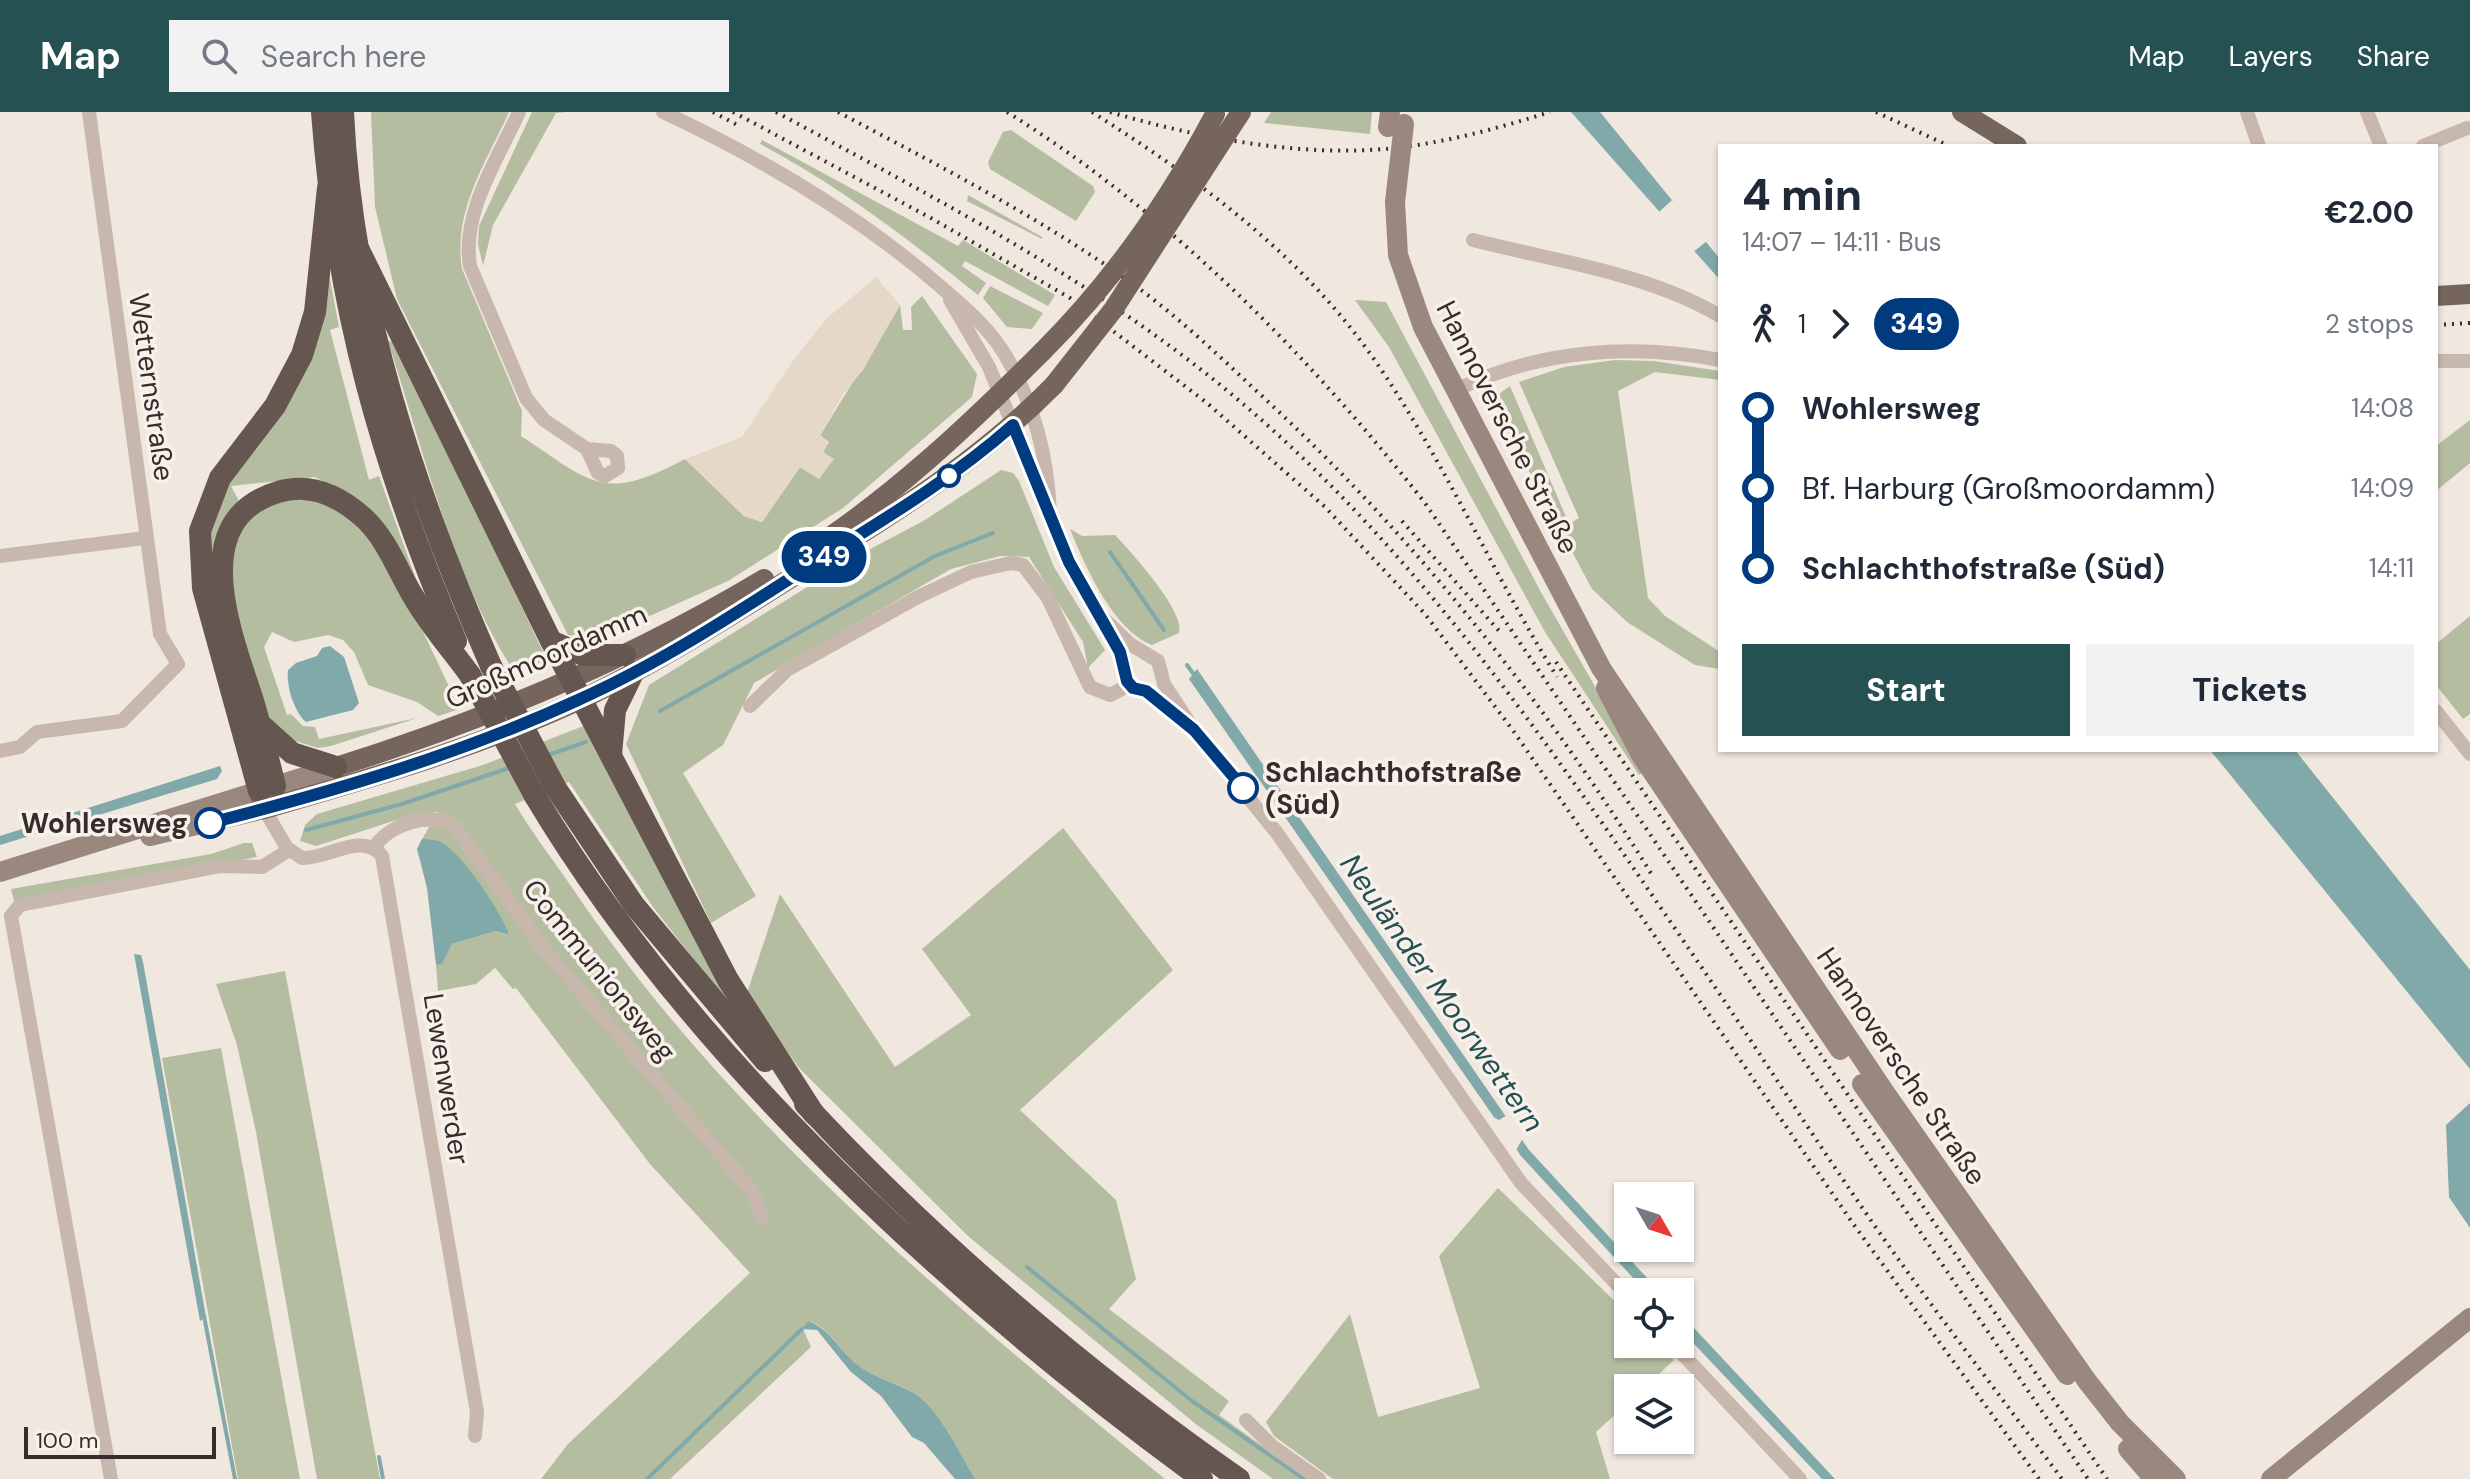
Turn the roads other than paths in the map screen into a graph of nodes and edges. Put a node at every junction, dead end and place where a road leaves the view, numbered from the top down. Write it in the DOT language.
graph roads {
  1 [pos="89,112"];
  2 [pos="322,112"];
  3 [pos="343,112"];
  4 [pos="519,112"];
  5 [pos="663,112"];
  6 [pos="1962,112"];
  7 [pos="2247,112"];
  8 [pos="2367,112"];
  9 [pos="1215,113"];
  10 [pos="1239,114"];
  11 [pos="1400,118"];
  12 [pos="2467,128"];
  13 [pos="2014,144"];
  14 [pos="2258,144"];
  15 [pos="2380,144"];
  16 [pos="2428,144"];
  17 [pos="328,188"];
  18 [pos="1473,240"];
  19 [pos="358,248"];
  20 [pos="945,291"];
  21 [pos="2470,294"];
  22 [pos="2438,296"];
  23 [pos="1718,315"];
  24 [pos="1718,360"];
  25 [pos="2438,361"];
  26 [pos="2470,361"];
  27 [pos="1017,376"];
  28 [pos="1458,389"];
  29 [pos="1000,393"];
  30 [pos="1031,408"];
  31 [pos="1013,425"];
  32 [pos="587,449"];
  33 [pos="1050,515"];
  34 [pos="145,538"];
  35 [pos="0,556"];
  36 [pos="1100,615"];
  37 [pos="551,641"];
  38 [pos="1146,654"];
  39 [pos="629,664"];
  40 [pos="1126,667"];
  41 [pos="1601,668"];
  42 [pos="480,671"];
  43 [pos="1162,678"];
  44 [pos="1129,685"];
  45 [pos="576,690"];
  46 [pos="1146,691"];
  47 [pos="750,706"];
  48 [pos="2438,714"];
  49 [pos="260,724"];
  50 [pos="1194,730"];
  51 [pos="0,751"];
  52 [pos="2470,754"];
  53 [pos="610,756"];
  54 [pos="336,767"];
  55 [pos="545,792"];
  56 [pos="269,798"];
  57 [pos="374,848"];
  58 [pos="289,850"];
  59 [pos="0,872"];
  60 [pos="814,1114"];
  61 [pos="762,1219"];
  62 [pos="1614,1281"];
  63 [pos="2470,1318"];
  64 [pos="1686,1358"];
  65 [pos="1246,1420"];
  66 [pos="475,1436"];
  67 [pos="1159,1448"];
  68 [pos="2277,1473"];
  69 [pos="111,1479"];
  70 [pos="1193,1479"];
  71 [pos="1202,1479"];
  72 [pos="1239,1479"];
  73 [pos="1319,1479"];
  74 [pos="1800,1479"];
  75 [pos="2154,1479"];
  76 [pos="2176,1479"];
  77 [pos="2259,1479"];
  1 -- 34 [label="street, Wetternstraße"];
  2 -- 17 [label="highway"];
  3 -- 19 [label="highway"];
  4 -- 32 [label="street"];
  5 -- 20 [label="street"];
  6 -- 13 [label="main road"];
  7 -- 14 [label="street"];
  8 -- 15 [label="street"];
  9 -- 27 [label="main road, Großmoordamm, bridge"];
  10 -- 30 [label="main road, Großmoordamm, bridge"];
  11 -- 28 [label="main road, Hannoversche Straße, bridge"];
  12 -- 16 [label="street"];
  17 -- 42 [label="highway"];
  17 -- 56 [label="highway"];
  18 -- 23 [label="street"];
  19 -- 37 [label="highway"];
  19 -- 42 [label="highway"];
  20 -- 27 [label="street"];
  20 -- 29 [label="street"];
  21 -- 22 [label="main road"];
  24 -- 28 [label="street"];
  25 -- 26 [label="street"];
  27 -- 29 [label="main road, Großmoordamm"];
  27 -- 30 [label="street"];
  28 -- 41 [label="main road, Hannoversche Straße"];
  29 -- 31 [label="street"];
  29 -- 39 [label="main road, Großmoordamm"];
  30 -- 31 [label="main road, Großmoordamm"];
  30 -- 33 [label="street"];
  31 -- 33 [label="street"];
  31 -- 39 [label="main road, Großmoordamm"];
  33 -- 36 [label="street"];
  34 -- 35 [label="street"];
  34 -- 51 [label="street, Wetternstraße"];
  36 -- 38 [label="street"];
  36 -- 40 [label="street"];
  37 -- 39 [label="highway"];
  37 -- 45 [label="highway"];
  38 -- 40 [label="street"];
  38 -- 43 [label="street"];
  39 -- 45 [label="main road, Großmoordamm"];
  39 -- 53 [label="highway"];
  40 -- 44 [label="street"];
  41 -- 75 [label="main road, Hannoversche Straße"];
  41 -- 76 [label="main road, Hannoversche Straße"];
  42 -- 49 [label="highway"];
  42 -- 55 [label="highway, bridge"];
  43 -- 46 [label="street"];
  43 -- 50 [label="street"];
  44 -- 46 [label="street"];
  44 -- 47 [label="street"];
  45 -- 53 [label="highway"];
  45 -- 54 [label="main road, Großmoordamm"];
  45 -- 56 [label="main road, Großmoordamm"];
  46 -- 50 [label="street"];
  48 -- 52 [label="street"];
  49 -- 54 [label="highway"];
  49 -- 56 [label="highway"];
  50 -- 62 [label="street"];
  53 -- 60 [label="highway"];
  54 -- 56 [label="main road, Großmoordamm"];
  55 -- 60 [label="highway"];
  55 -- 67 [label="highway"];
  56 -- 58 [label="street"];
  56 -- 59 [label="main road, Großmoordamm"];
  57 -- 58 [label="street"];
  57 -- 61 [label="street, Communionsweg"];
  57 -- 66 [label="street, Lewenwerder"];
  58 -- 69 [label="street"];
  60 -- 72 [label="highway"];
  63 -- 68 [label="main road"];
  64 -- 74 [label="street"];
  65 -- 73 [label="street"];
  67 -- 70 [label="highway"];
  67 -- 71 [label="highway"];
  68 -- 77 [label="main road"];
}
